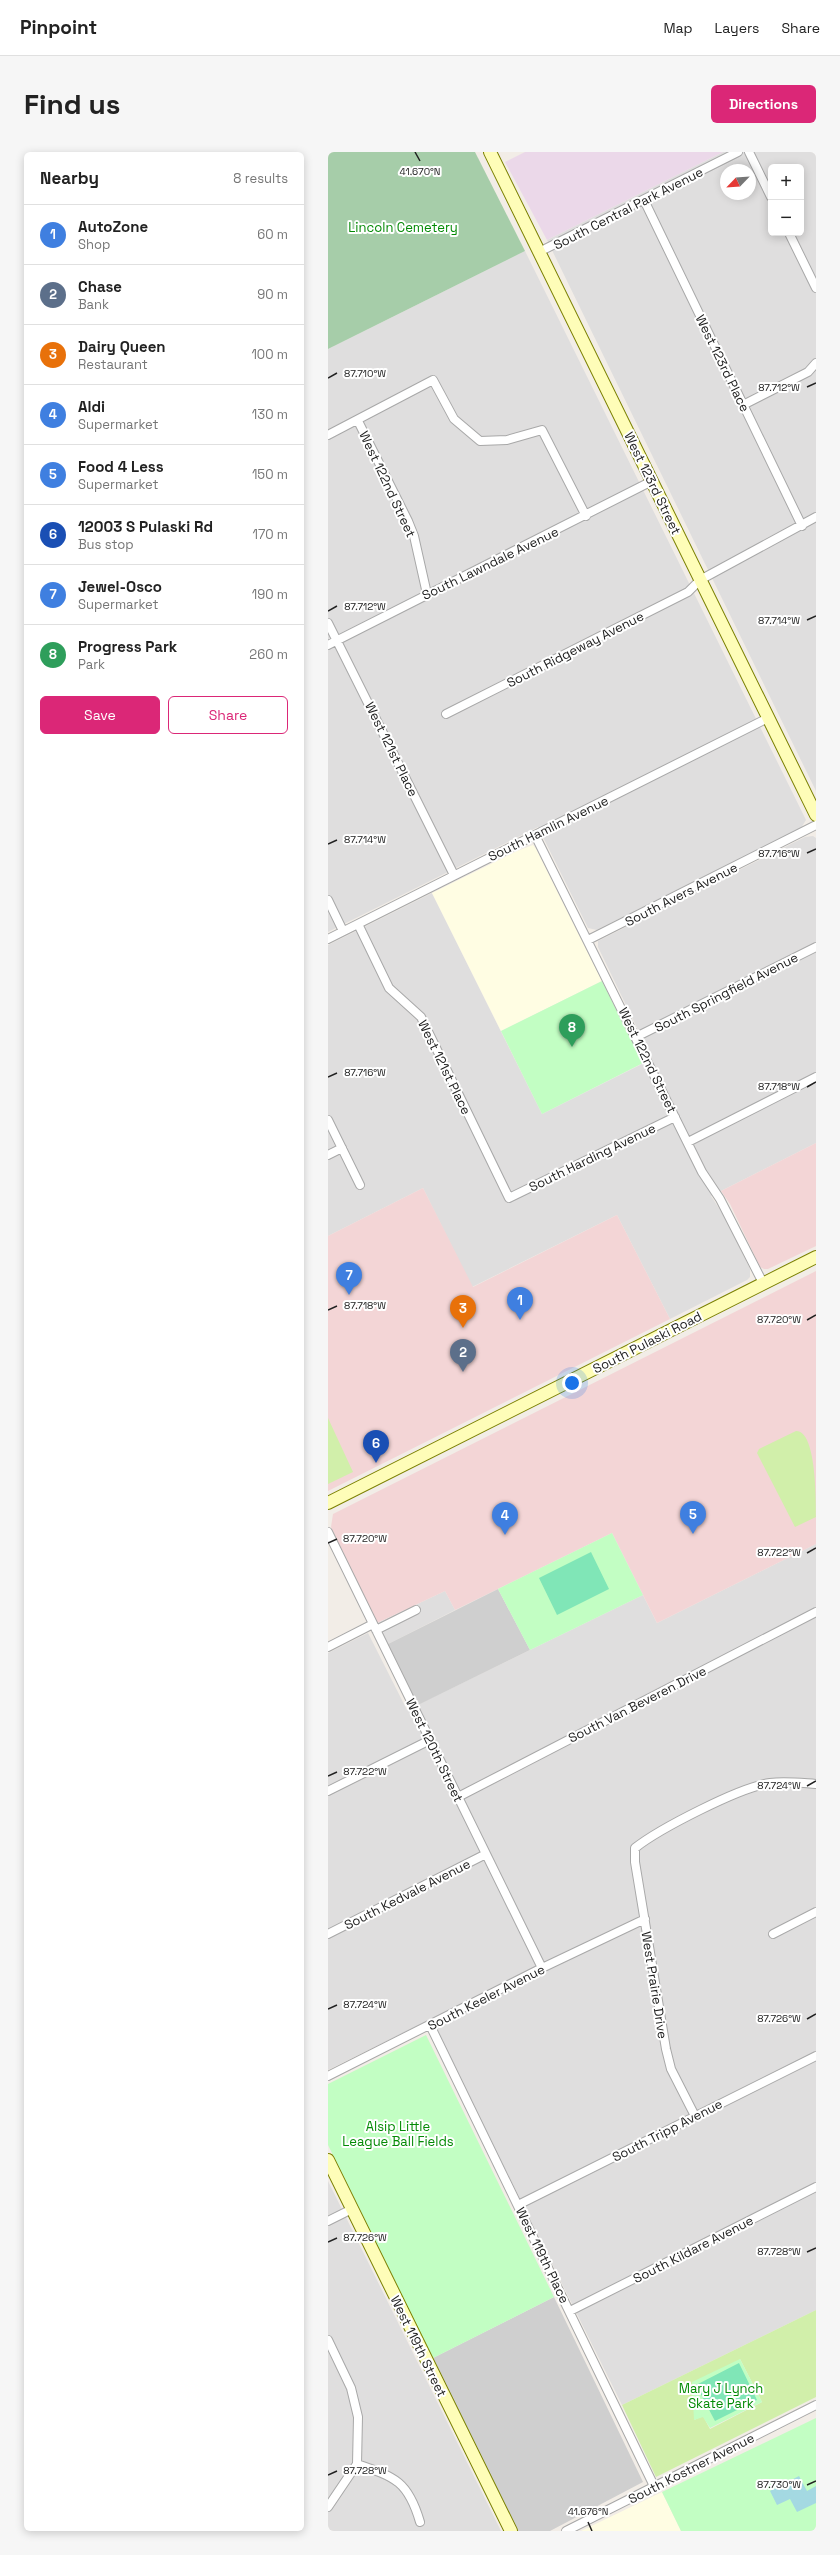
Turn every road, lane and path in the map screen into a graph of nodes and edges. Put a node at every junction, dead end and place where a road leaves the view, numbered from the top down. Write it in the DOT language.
graph roads {
  1 [pos="490,152"];
  2 [pos="738,152"];
  3 [pos="749,152"];
  4 [pos="768,190"];
  5 [pos="644,200"];
  6 [pos="790,236"];
  7 [pos="539,252"];
  8 [pos="816,288"];
  9 [pos="816,363"];
  10 [pos="743,405"];
  11 [pos="358,421"];
  12 [pos="328,435"];
  13 [pos="652,482"];
  14 [pos="586,516"];
  15 [pos="816,517"];
  16 [pos="802,526"];
  17 [pos="700,580"];
  18 [pos="427,594"];
  19 [pos="328,623"];
  20 [pos="338,640"];
  21 [pos="328,645"];
  22 [pos="446,714"];
  23 [pos="768,718"];
  24 [pos="816,815"];
  25 [pos="816,825"];
  26 [pos="535,835"];
  27 [pos="454,875"];
  28 [pos="328,900"];
  29 [pos="358,924"];
  30 [pos="343,931"];
  31 [pos="328,938"];
  32 [pos="588,940"];
  33 [pos="816,947"];
  34 [pos="636,1037"];
  35 [pos="816,1077"];
  36 [pos="675,1117"];
  37 [pos="328,1120"];
  38 [pos="688,1142"];
  39 [pos="342,1148"];
  40 [pos="328,1155"];
  41 [pos="360,1185"];
  42 [pos="509,1198"];
  43 [pos="816,1256"];
  44 [pos="763,1284"];
  45 [pos="328,1503"];
  46 [pos="328,1532"];
  47 [pos="416,1610"];
  48 [pos="816,1612"];
  49 [pos="375,1627"];
  50 [pos="328,1647"];
  51 [pos="430,1740"];
  52 [pos="816,1784"];
  53 [pos="328,1791"];
  54 [pos="458,1797"];
  55 [pos="486,1854"];
  56 [pos="816,1912"];
  57 [pos="645,1919"];
  58 [pos="328,1934"];
  59 [pos="773,1934"];
  60 [pos="542,1968"];
  61 [pos="430,2026"];
  62 [pos="816,2056"];
  63 [pos="328,2076"];
  64 [pos="695,2116"];
  65 [pos="328,2160"];
  66 [pos="816,2187"];
  67 [pos="518,2205"];
  68 [pos="352,2209"];
  69 [pos="328,2221"];
  70 [pos="570,2311"];
  71 [pos="328,2340"];
  72 [pos="332,2358"];
  73 [pos="816,2405"];
  74 [pos="357,2464"];
  75 [pos="654,2486"];
  76 [pos="328,2508"];
  77 [pos="420,2522"];
  78 [pos="511,2531"];
  79 [pos="566,2531"];
  1 -- 7 [label="street, West 123rd Street"];
  2 -- 5 [label="street, South Central Park Avenue"];
  3 -- 4 [label="street"];
  5 -- 7 [label="street, South Central Park Avenue"];
  5 -- 10 [label="street, West 123rd Place"];
  6 -- 8 [label="street"];
  7 -- 13 [label="street, West 123rd Street"];
  9 -- 10 [label="street"];
  10 -- 16 [label="street, West 123rd Place"];
  11 -- 12 [label="street"];
  11 -- 14 [label="street"];
  11 -- 18 [label="street, West 122nd Street"];
  13 -- 14 [label="street, South Lawndale Avenue"];
  13 -- 17 [label="street, West 123rd Street"];
  14 -- 18 [label="street, South Lawndale Avenue"];
  15 -- 16 [label="street, South Ridgeway Avenue"];
  16 -- 17 [label="street, South Ridgeway Avenue"];
  17 -- 22 [label="street, South Ridgeway Avenue"];
  17 -- 23 [label="street, West 123rd Street"];
  18 -- 20 [label="street, South Lawndale Avenue"];
  19 -- 20 [label="street, West 121st Place"];
  20 -- 21 [label="street, South Lawndale Avenue"];
  20 -- 27 [label="street, West 121st Place"];
  23 -- 24 [label="street, West 123rd Street"];
  23 -- 26 [label="street, South Hamlin Avenue"];
  25 -- 32 [label="street, South Avers Avenue"];
  26 -- 27 [label="street, South Hamlin Avenue"];
  26 -- 32 [label="street, West 122nd Street"];
  27 -- 29 [label="street, South Hamlin Avenue"];
  28 -- 30 [label="street"];
  29 -- 30 [label="street, South Hamlin Avenue"];
  29 -- 42 [label="street, West 121st Place"];
  30 -- 31 [label="street, South Hamlin Avenue"];
  32 -- 34 [label="street, West 122nd Street"];
  33 -- 34 [label="street, South Springfield Avenue"];
  34 -- 36 [label="street, West 122nd Street"];
  35 -- 38 [label="street"];
  36 -- 38 [label="street, West 122nd Street"];
  36 -- 42 [label="street, South Harding Avenue"];
  37 -- 39 [label="street"];
  38 -- 44 [label="street, West 122nd Street"];
  39 -- 40 [label="street"];
  39 -- 41 [label="street"];
  43 -- 44 [label="street, South Pulaski Road"];
  44 -- 45 [label="street, South Pulaski Road"];
  46 -- 49 [label="street, West 120th Street"];
  47 -- 49 [label="street"];
  48 -- 54 [label="street, South Van Beveren Drive"];
  49 -- 50 [label="street"];
  49 -- 51 [label="street, West 120th Street"];
  51 -- 53 [label="street"];
  51 -- 54 [label="street, West 120th Street"];
  52 -- 57 [label="street, West Prairie Drive"];
  54 -- 55 [label="street, West 120th Street"];
  55 -- 58 [label="street, South Kedvale Avenue"];
  55 -- 60 [label="street, West 120th Street"];
  56 -- 59 [label="street"];
  57 -- 60 [label="street, South Keeler Avenue"];
  57 -- 64 [label="street, West Prairie Drive"];
  60 -- 61 [label="street, South Keeler Avenue"];
  61 -- 63 [label="street, South Keeler Avenue"];
  61 -- 67 [label="street, West 119th Place"];
  62 -- 64 [label="street, South Tripp Avenue"];
  64 -- 67 [label="street, South Tripp Avenue"];
  65 -- 68 [label="street, West 119th Street"];
  66 -- 70 [label="street, South Kildare Avenue"];
  67 -- 70 [label="street, West 119th Place"];
  68 -- 69 [label="street"];
  68 -- 78 [label="street, West 119th Street"];
  70 -- 75 [label="street, West 119th Place"];
  71 -- 72 [label="street"];
  72 -- 74 [label="street"];
  73 -- 75 [label="street, South Kostner Avenue"];
  74 -- 76 [label="street"];
  74 -- 77 [label="street"];
  75 -- 79 [label="street, South Kostner Avenue"];
}
